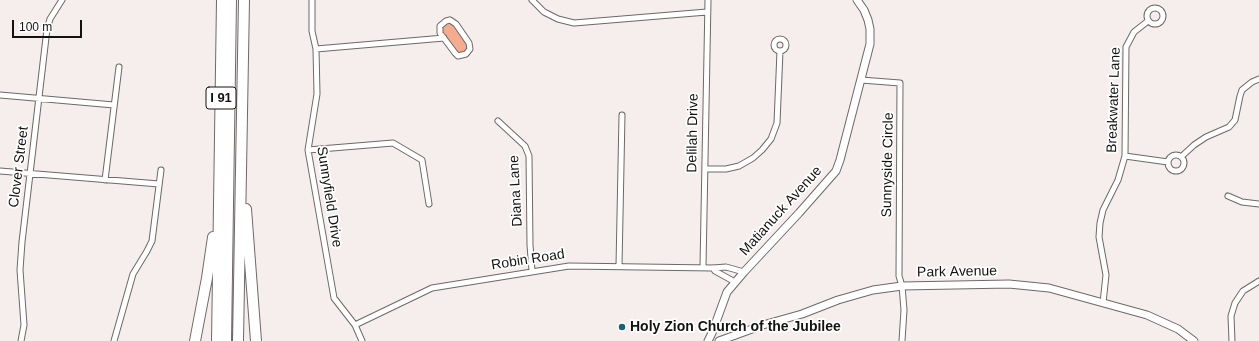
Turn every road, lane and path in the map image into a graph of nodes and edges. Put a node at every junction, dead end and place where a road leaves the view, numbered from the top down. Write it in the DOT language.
graph roads {
  1 [pos="62,0"];
  2 [pos="222,0"];
  3 [pos="231,0"];
  4 [pos="235,0"];
  5 [pos="244,0"];
  6 [pos="312,0"];
  7 [pos="532,0"];
  8 [pos="708,0"];
  9 [pos="857,0"];
  10 [pos="707,12"];
  11 [pos="1148,21"];
  12 [pos="444,38"];
  13 [pos="316,49"];
  14 [pos="780,51"];
  15 [pos="120,67"];
  16 [pos="1259,79"];
  17 [pos="861,80"];
  18 [pos="0,95"];
  19 [pos="39,98"];
  20 [pos="114,105"];
  21 [pos="622,115"];
  22 [pos="498,121"];
  23 [pos="308,150"];
  24 [pos="1125,156"];
  25 [pos="1182,157"];
  26 [pos="1168,162"];
  27 [pos="705,169"];
  28 [pos="161,170"];
  29 [pos="0,171"];
  30 [pos="30,174"];
  31 [pos="106,180"];
  32 [pos="159,184"];
  33 [pos="219,195"];
  34 [pos="240,196"];
  35 [pos="1228,196"];
  36 [pos="429,204"];
  37 [pos="1259,204"];
  38 [pos="619,266"];
  39 [pos="703,267"];
  40 [pos="713,268"];
  41 [pos="532,271"];
  42 [pos="744,272"];
  43 [pos="1259,281"];
  44 [pos="735,282"];
  45 [pos="902,286"];
  46 [pos="1103,303"];
  47 [pos="355,325"];
  48 [pos="21,341"];
  49 [pos="114,341"];
  50 [pos="195,341"];
  51 [pos="217,341"];
  52 [pos="226,341"];
  53 [pos="230,341"];
  54 [pos="238,341"];
  55 [pos="256,341"];
  56 [pos="362,341"];
  57 [pos="708,341"];
  58 [pos="718,341"];
  59 [pos="902,341"];
  60 [pos="1194,341"];
  61 [pos="1232,341"];
  1 -- 19 [label="street, Clover Street"];
  2 -- 33 [label="highway, I 91"];
  3 -- 52 [label="highway"];
  4 -- 53 [label="highway"];
  5 -- 34 [label="highway, I 91"];
  6 -- 13 [label="street, Sunnyfield Drive"];
  7 -- 10 [label="street"];
  8 -- 10 [label="street, Delilah Drive"];
  9 -- 17 [label="main road, Matianuck Avenue"];
  10 -- 27 [label="street, Delilah Drive"];
  11 -- 24 [label="street, Breakwater Lane"];
  12 -- 12 [label="street"];
  12 -- 13 [label="street"];
  13 -- 23 [label="street, Sunnyfield Drive"];
  14 -- 27 [label="street"];
  15 -- 20 [label="street"];
  16 -- 25 [label="street"];
  17 -- 42 [label="main road, Matianuck Avenue"];
  17 -- 45 [label="street, Sunnyside Circle"];
  18 -- 19 [label="street"];
  19 -- 20 [label="street"];
  19 -- 30 [label="street, Clover Street"];
  20 -- 31 [label="street"];
  21 -- 38 [label="street"];
  22 -- 41 [label="street, Diana Lane"];
  23 -- 36 [label="street"];
  23 -- 47 [label="street, Sunnyfield Drive"];
  24 -- 26 [label="street"];
  24 -- 46 [label="street, Breakwater Lane"];
  25 -- 26 [label="street"];
  25 -- 26 [label="street"];
  27 -- 39 [label="street, Delilah Drive"];
  28 -- 32 [label="street"];
  29 -- 30 [label="street"];
  30 -- 31 [label="street"];
  30 -- 48 [label="street, Clover Street"];
  31 -- 32 [label="street"];
  32 -- 49 [label="street"];
  33 -- 50 [label="highway"];
  33 -- 51 [label="highway, I 91"];
  34 -- 54 [label="highway, I 91"];
  34 -- 55 [label="highway"];
  35 -- 37 [label="street"];
  38 -- 39 [label="street, Robin Road"];
  38 -- 41 [label="street, Robin Road"];
  39 -- 40 [label="street, Robin Road"];
  40 -- 42 [label="street, Robin Road"];
  40 -- 44 [label="street, Robin Road"];
  41 -- 47 [label="street, Robin Road"];
  42 -- 44 [label="main road, Matianuck Avenue"];
  43 -- 61 [label="street"];
  44 -- 57 [label="main road, Matianuck Avenue"];
  45 -- 46 [label="main road, Park Avenue"];
  45 -- 58 [label="main road, Park Avenue"];
  45 -- 59 [label="street"];
  46 -- 60 [label="main road, Park Avenue"];
  47 -- 56 [label="street, Sunnyfield Drive"];
}
